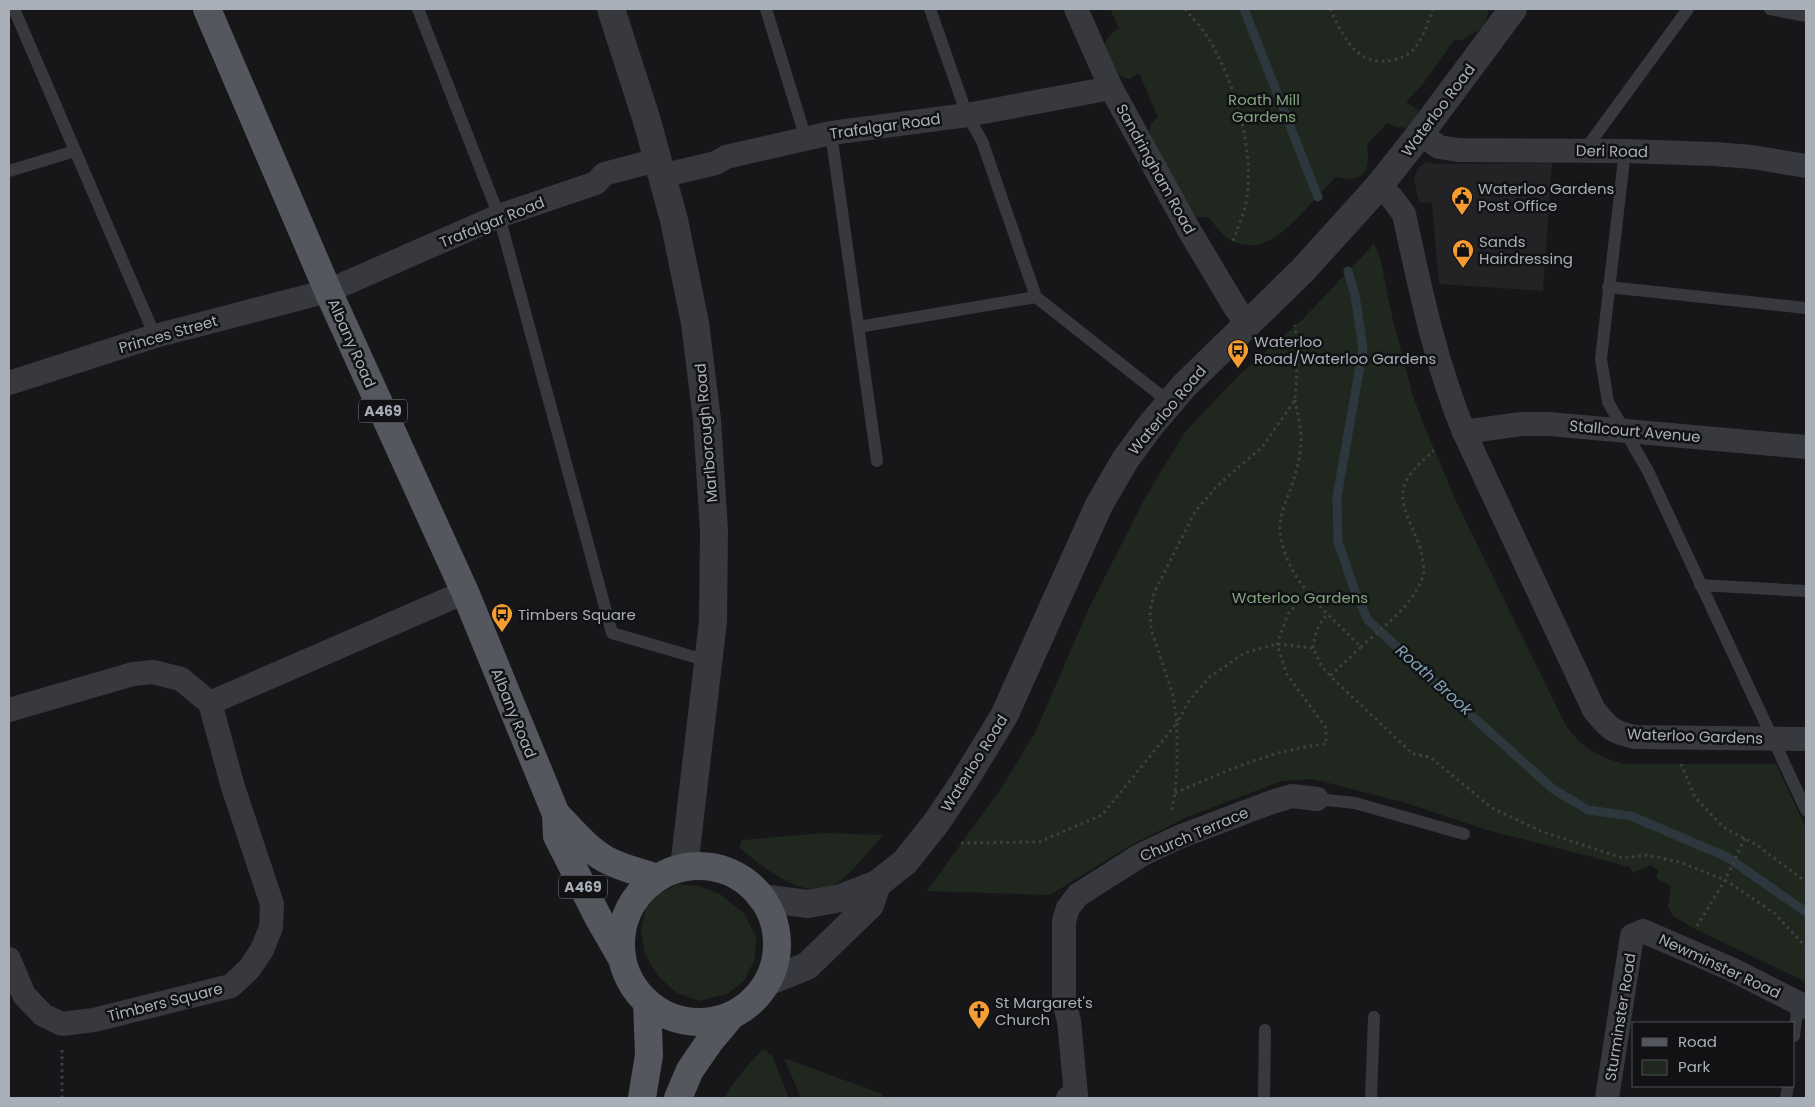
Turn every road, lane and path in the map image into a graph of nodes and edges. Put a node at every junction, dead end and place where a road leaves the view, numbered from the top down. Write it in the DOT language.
graph roads {
  1 [pos="14,9"];
  2 [pos="208,9"];
  3 [pos="418,9"];
  4 [pos="611,9"];
  5 [pos="766,9"];
  6 [pos="930,9"];
  7 [pos="1076,9"];
  8 [pos="1185,9"];
  9 [pos="1330,9"];
  10 [pos="1434,9"];
  11 [pos="1513,9"];
  12 [pos="1688,9"];
  13 [pos="1770,9"];
  14 [pos="1806,16"];
  15 [pos="1111,88"];
  16 [pos="967,115"];
  17 [pos="831,133"];
  18 [pos="1420,134"];
  19 [pos="806,139"];
  20 [pos="75,150"];
  21 [pos="1584,151"];
  22 [pos="1625,151"];
  23 [pos="1806,166"];
  24 [pos="659,168"];
  25 [pos="9,171"];
  26 [pos="1375,191"];
  27 [pos="499,216"];
  28 [pos="1233,241"];
  29 [pos="1608,287"];
  30 [pos="328,291"];
  31 [pos="1036,297"];
  32 [pos="1806,308"];
  33 [pos="1247,324"];
  34 [pos="1295,325"];
  35 [pos="858,327"];
  36 [pos="155,336"];
  37 [pos="9,383"];
  38 [pos="1295,400"];
  39 [pos="1169,402"];
  40 [pos="1624,430"];
  41 [pos="1464,432"];
  42 [pos="1806,447"];
  43 [pos="1434,450"];
  44 [pos="877,461"];
  45 [pos="1700,585"];
  46 [pos="1806,591"];
  47 [pos="465,592"];
  48 [pos="1308,592"];
  49 [pos="1328,613"];
  50 [pos="1277,644"];
  51 [pos="1361,647"];
  52 [pos="1313,648"];
  53 [pos="708,661"];
  54 [pos="1330,676"];
  55 [pos="210,702"];
  56 [pos="9,710"];
  57 [pos="1177,723"];
  58 [pos="1671,738"];
  59 [pos="1773,738"];
  60 [pos="1806,739"];
  61 [pos="1175,794"];
  62 [pos="1317,799"];
  63 [pos="1806,810"];
  64 [pos="556,814"];
  65 [pos="1464,834"];
  66 [pos="1179,837"];
  67 [pos="1745,838"];
  68 [pos="961,843"];
  69 [pos="684,867"];
  70 [pos="658,878"];
  71 [pos="1725,880"];
  72 [pos="1806,882"];
  73 [pos="877,884"];
  74 [pos="761,898"];
  75 [pos="1695,929"];
  76 [pos="1632,936"];
  77 [pos="1806,947"];
  78 [pos="621,957"];
  79 [pos="9,959"];
  80 [pos="767,982"];
  81 [pos="647,1002"];
  82 [pos="1802,1005"];
  83 [pos="732,1015"];
  84 [pos="1374,1017"];
  85 [pos="62,1024"];
  86 [pos="1265,1030"];
  87 [pos="1795,1032"];
  88 [pos="1075,1097"];
  89 [pos="62,1098"];
  90 [pos="642,1098"];
  91 [pos="678,1098"];
  92 [pos="1264,1098"];
  93 [pos="1371,1098"];
  94 [pos="1607,1098"];
  1 -- 20 [label="lane"];
  2 -- 30 [label="main road, Albany Road / A469"];
  3 -- 27 [label="lane"];
  4 -- 24 [label="street, Marlborough Road"];
  5 -- 19 [label="lane"];
  6 -- 16 [label="lane"];
  7 -- 15 [label="street, Sandringham Road"];
  8 -- 28 [label="path"];
  9 -- 10 [label="path"];
  11 -- 18 [label="street, Waterloo Road"];
  12 -- 21 [label="lane"];
  13 -- 14 [label="lane"];
  15 -- 16 [label="street, Trafalgar Road"];
  15 -- 33 [label="street, Sandringham Road"];
  16 -- 17 [label="street, Trafalgar Road"];
  16 -- 31 [label="lane"];
  17 -- 19 [label="street, Trafalgar Road"];
  17 -- 35 [label="lane"];
  18 -- 21 [label="street, Deri Road"];
  18 -- 26 [label="street, Waterloo Road"];
  19 -- 24 [label="street, Trafalgar Road"];
  20 -- 25 [label="lane"];
  20 -- 36 [label="lane"];
  21 -- 22 [label="street, Deri Road"];
  22 -- 23 [label="street, Deri Road"];
  22 -- 29 [label="lane"];
  24 -- 27 [label="street, Trafalgar Road"];
  24 -- 53 [label="street, Marlborough Road"];
  26 -- 33 [label="street, Waterloo Road"];
  26 -- 41 [label="street, Waterloo Gardens"];
  27 -- 30 [label="street, Trafalgar Road"];
  27 -- 53 [label="lane"];
  29 -- 32 [label="lane"];
  29 -- 40 [label="lane"];
  30 -- 36 [label="street, Princes Street"];
  30 -- 47 [label="main road, Albany Road / A469"];
  31 -- 35 [label="lane"];
  31 -- 39 [label="lane"];
  33 -- 39 [label="street, Waterloo Road"];
  34 -- 38 [label="path"];
  35 -- 44 [label="lane"];
  36 -- 37 [label="street, Princes Street"];
  38 -- 48 [label="path"];
  38 -- 57 [label="path"];
  39 -- 73 [label="street, Waterloo Road"];
  40 -- 41 [label="street, Stallcourt Avenue"];
  40 -- 42 [label="street, Stallcourt Avenue"];
  40 -- 45 [label="lane"];
  41 -- 58 [label="street, Waterloo Gardens"];
  43 -- 51 [label="path"];
  45 -- 46 [label="lane"];
  45 -- 59 [label="lane"];
  47 -- 55 [label="street"];
  47 -- 64 [label="main road, Albany Road / A469"];
  48 -- 49 [label="path"];
  48 -- 50 [label="path"];
  49 -- 51 [label="path"];
  49 -- 52 [label="path"];
  50 -- 52 [label="path"];
  50 -- 57 [label="path"];
  50 -- 61 [label="path"];
  51 -- 54 [label="path"];
  52 -- 54 [label="path"];
  53 -- 69 [label="street, Marlborough Road"];
  54 -- 71 [label="path"];
  55 -- 56 [label="street"];
  55 -- 85 [label="street, Timbers Square"];
  57 -- 61 [label="path"];
  57 -- 68 [label="path"];
  58 -- 59 [label="street, Waterloo Gardens"];
  58 -- 67 [label="path"];
  59 -- 60 [label="street, Waterloo Gardens"];
  59 -- 63 [label="lane"];
  61 -- 66 [label="path"];
  62 -- 65 [label="lane"];
  62 -- 66 [label="street, Church Terrace"];
  64 -- 70 [label="main road, Albany Road / A469"];
  64 -- 78 [label="main road, Albany Road / A469"];
  66 -- 88 [label="street, Church Terrace"];
  67 -- 71 [label="path"];
  67 -- 72 [label="path"];
  69 -- 70 [label="main road, A469"];
  69 -- 74 [label="main road, A469"];
  70 -- 78 [label="main road, A469"];
  71 -- 75 [label="path"];
  71 -- 77 [label="path"];
  73 -- 74 [label="street, Waterloo Road"];
  73 -- 80 [label="street, Waterloo Road"];
  74 -- 80 [label="main road, A469"];
  76 -- 82 [label="street, Newminster Road"];
  76 -- 94 [label="street, Sturminster Road"];
  78 -- 81 [label="main road, A469"];
  79 -- 85 [label="street"];
  80 -- 83 [label="main road, A469"];
  81 -- 83 [label="main road, A469"];
  81 -- 90 [label="main road"];
  82 -- 87 [label="lane"];
  83 -- 91 [label="main road, A469"];
  84 -- 93 [label="lane"];
  85 -- 89 [label="path"];
  86 -- 92 [label="lane"];
}
